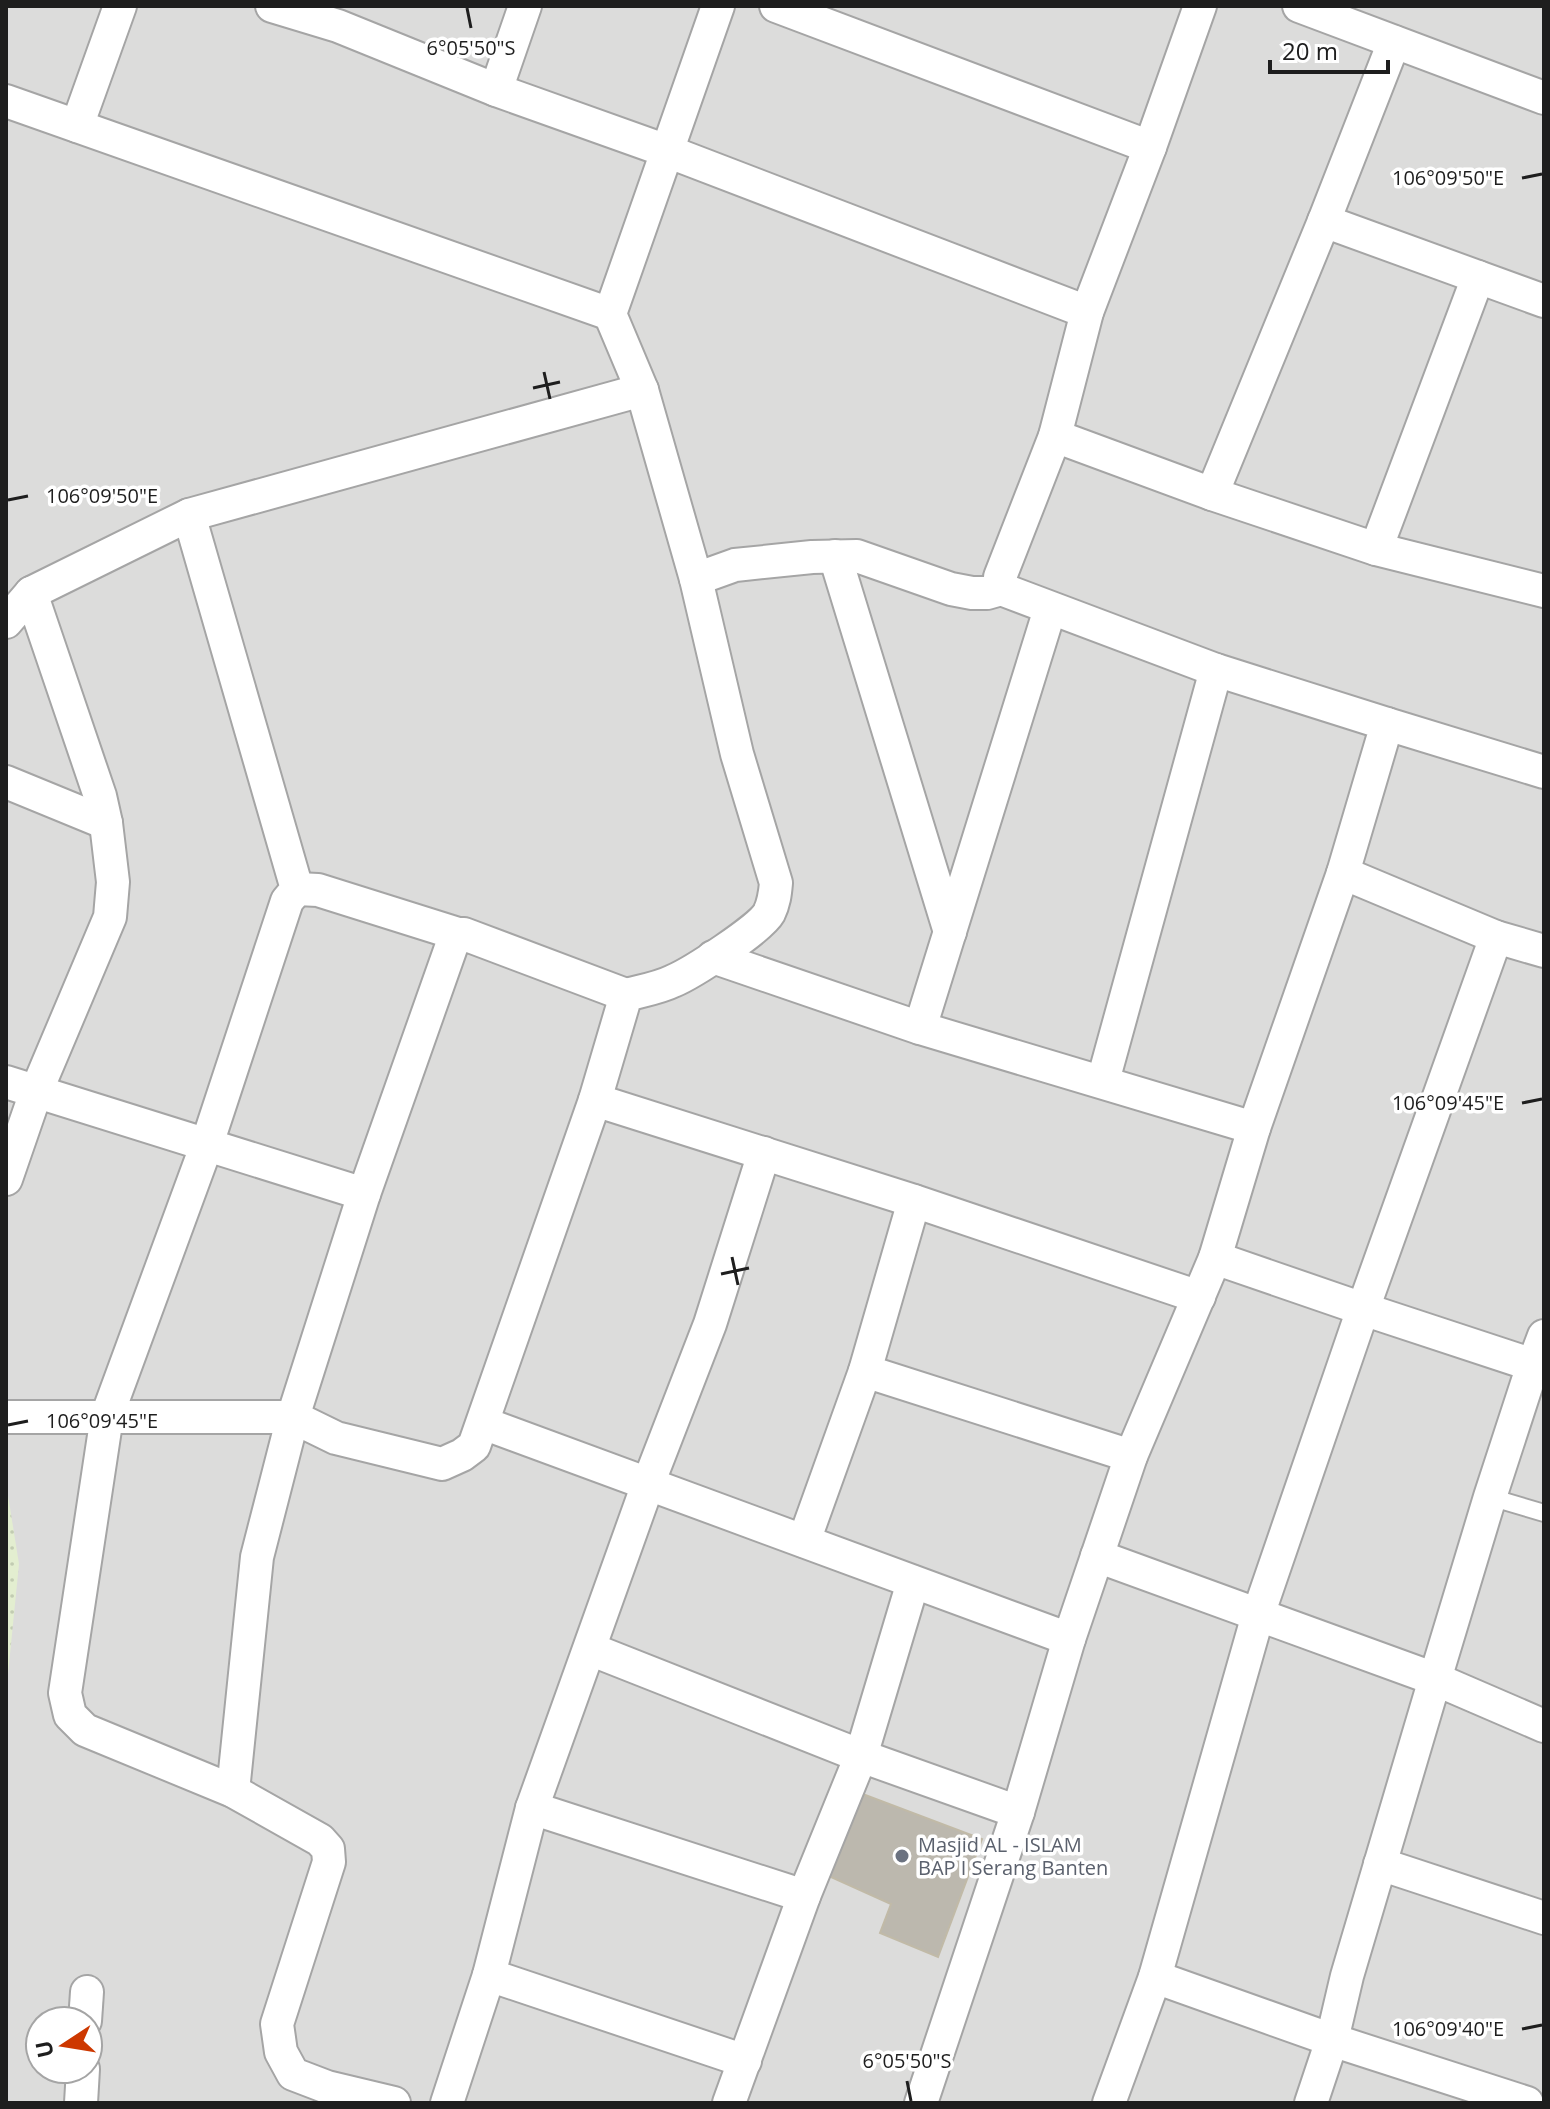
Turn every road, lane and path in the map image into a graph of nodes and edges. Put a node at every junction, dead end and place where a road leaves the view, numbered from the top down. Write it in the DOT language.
graph roads {
  1 [pos="120,6"];
  2 [pos="272,6"];
  3 [pos="525,6"];
  4 [pos="718,6"];
  5 [pos="776,6"];
  6 [pos="1200,6"];
  7 [pos="1299,6"];
  8 [pos="342,16"];
  9 [pos="1394,42"];
  10 [pos="496,90"];
  11 [pos="1544,98"];
  12 [pos="6,101"];
  13 [pos="77,126"];
  14 [pos="1150,147"];
  15 [pos="667,151"];
  16 [pos="1324,221"];
  17 [pos="1478,277"];
  18 [pos="1544,301"];
  19 [pos="1087,312"];
  20 [pos="610,314"];
  21 [pos="642,390"];
  22 [pos="1055,436"];
  23 [pos="1212,494"];
  24 [pos="189,515"];
  25 [pos="1376,549"];
  26 [pos="835,556"];
  27 [pos="696,579"];
  28 [pos="1001,589"];
  29 [pos="1544,591"];
  30 [pos="31,593"];
  31 [pos="1050,609"];
  32 [pos="6,622"];
  33 [pos="1216,670"];
  34 [pos="1387,724"];
  35 [pos="1544,772"];
  36 [pos="6,782"];
  37 [pos="106,823"];
  38 [pos="1343,873"];
  39 [pos="297,889"];
  40 [pos="950,932"];
  41 [pos="458,934"];
  42 [pos="1496,937"];
  43 [pos="1544,951"];
  44 [pos="713,957"];
  45 [pos="626,995"];
  46 [pos="920,1028"];
  47 [pos="1103,1081"];
  48 [pos="6,1082"];
  49 [pos="36,1092"];
  50 [pos="595,1100"];
  51 [pos="1254,1128"];
  52 [pos="207,1144"];
  53 [pos="764,1153"];
  54 [pos="6,1179"];
  55 [pos="364,1194"];
  56 [pos="914,1201"];
  57 [pos="1215,1258"];
  58 [pos="1199,1297"];
  59 [pos="1363,1309"];
  60 [pos="1539,1351"];
  61 [pos="865,1371"];
  62 [pos="107,1416"];
  63 [pos="6,1417"];
  64 [pos="293,1417"];
  65 [pos="483,1423"];
  66 [pos="1131,1456"];
  67 [pos="648,1484"];
  68 [pos="1490,1497"];
  69 [pos="1544,1513"];
  70 [pos="804,1541"];
  71 [pos="1097,1556"];
  72 [pos="913,1582"];
  73 [pos="1258,1615"];
  74 [pos="1069,1639"];
  75 [pos="590,1649"];
  76 [pos="1435,1679"];
  77 [pos="1544,1726"];
  78 [pos="861,1756"];
  79 [pos="233,1791"];
  80 [pos="532,1808"];
  81 [pos="1018,1812"];
  82 [pos="1380,1864"];
  83 [pos="804,1896"];
  84 [pos="1544,1918"];
  85 [pos="489,1975"];
  86 [pos="1155,1977"];
  87 [pos="1332,2040"];
  88 [pos="745,2061"];
  89 [pos="394,2103"];
  90 [pos="447,2103"];
  91 [pos="729,2103"];
  92 [pos="921,2103"];
  93 [pos="1109,2103"];
  94 [pos="1311,2103"];
  95 [pos="1527,2103"];
  1 -- 13 [label="street"];
  2 -- 8 [label="street"];
  3 -- 10 [label="street"];
  4 -- 15 [label="street"];
  5 -- 14 [label="street"];
  6 -- 14 [label="street"];
  7 -- 9 [label="street"];
  8 -- 10 [label="street"];
  9 -- 11 [label="street"];
  9 -- 16 [label="street"];
  10 -- 15 [label="street"];
  12 -- 13 [label="street"];
  13 -- 20 [label="street"];
  14 -- 19 [label="street"];
  15 -- 19 [label="street"];
  15 -- 20 [label="street"];
  16 -- 17 [label="street"];
  16 -- 23 [label="street"];
  17 -- 18 [label="street"];
  17 -- 25 [label="street"];
  19 -- 22 [label="street"];
  20 -- 21 [label="street"];
  21 -- 24 [label="street"];
  21 -- 27 [label="street"];
  22 -- 23 [label="street"];
  22 -- 28 [label="street"];
  23 -- 25 [label="street"];
  24 -- 30 [label="street"];
  24 -- 39 [label="street"];
  25 -- 29 [label="street"];
  26 -- 27 [label="street"];
  26 -- 28 [label="street"];
  26 -- 40 [label="street"];
  27 -- 44 [label="street"];
  28 -- 31 [label="street"];
  30 -- 32 [label="street"];
  30 -- 37 [label="street"];
  31 -- 33 [label="street"];
  31 -- 40 [label="street"];
  33 -- 34 [label="street"];
  33 -- 47 [label="street"];
  34 -- 35 [label="street"];
  34 -- 38 [label="street"];
  36 -- 37 [label="street"];
  37 -- 49 [label="street"];
  38 -- 42 [label="street"];
  38 -- 51 [label="street"];
  39 -- 41 [label="street"];
  39 -- 52 [label="street"];
  40 -- 46 [label="street"];
  41 -- 45 [label="street"];
  41 -- 55 [label="street"];
  42 -- 43 [label="street"];
  42 -- 59 [label="street"];
  44 -- 45 [label="street"];
  44 -- 46 [label="street"];
  45 -- 50 [label="street"];
  46 -- 47 [label="street"];
  47 -- 51 [label="street"];
  48 -- 49 [label="street"];
  49 -- 52 [label="street"];
  49 -- 54 [label="street"];
  50 -- 53 [label="street"];
  50 -- 65 [label="street"];
  51 -- 57 [label="street"];
  52 -- 55 [label="street"];
  52 -- 62 [label="street"];
  53 -- 56 [label="street"];
  53 -- 67 [label="street"];
  55 -- 64 [label="street"];
  56 -- 58 [label="street"];
  56 -- 61 [label="street"];
  57 -- 58 [label="street"];
  57 -- 59 [label="street"];
  58 -- 66 [label="street"];
  59 -- 60 [label="street"];
  59 -- 73 [label="street"];
  60 -- 68 [label="street"];
  61 -- 66 [label="street"];
  61 -- 70 [label="street"];
  62 -- 63 [label="street"];
  62 -- 64 [label="street"];
  62 -- 79 [label="street"];
  64 -- 65 [label="street"];
  64 -- 79 [label="street"];
  65 -- 67 [label="street"];
  66 -- 71 [label="street"];
  67 -- 70 [label="street"];
  67 -- 75 [label="street"];
  68 -- 69 [label="lane"];
  68 -- 76 [label="street"];
  70 -- 72 [label="street"];
  71 -- 73 [label="street"];
  71 -- 74 [label="street"];
  72 -- 74 [label="street"];
  72 -- 78 [label="street"];
  73 -- 76 [label="street"];
  73 -- 86 [label="street"];
  74 -- 81 [label="street"];
  75 -- 78 [label="street"];
  75 -- 80 [label="street"];
  76 -- 77 [label="street"];
  76 -- 82 [label="street"];
  78 -- 81 [label="street"];
  78 -- 83 [label="street"];
  79 -- 89 [label="street"];
  80 -- 83 [label="street"];
  80 -- 85 [label="street"];
  81 -- 92 [label="street"];
  82 -- 84 [label="street"];
  82 -- 87 [label="street"];
  83 -- 88 [label="street"];
  85 -- 88 [label="street"];
  85 -- 90 [label="street"];
  86 -- 87 [label="street"];
  86 -- 93 [label="street"];
  87 -- 94 [label="street"];
  87 -- 95 [label="street"];
  88 -- 91 [label="street"];
}
